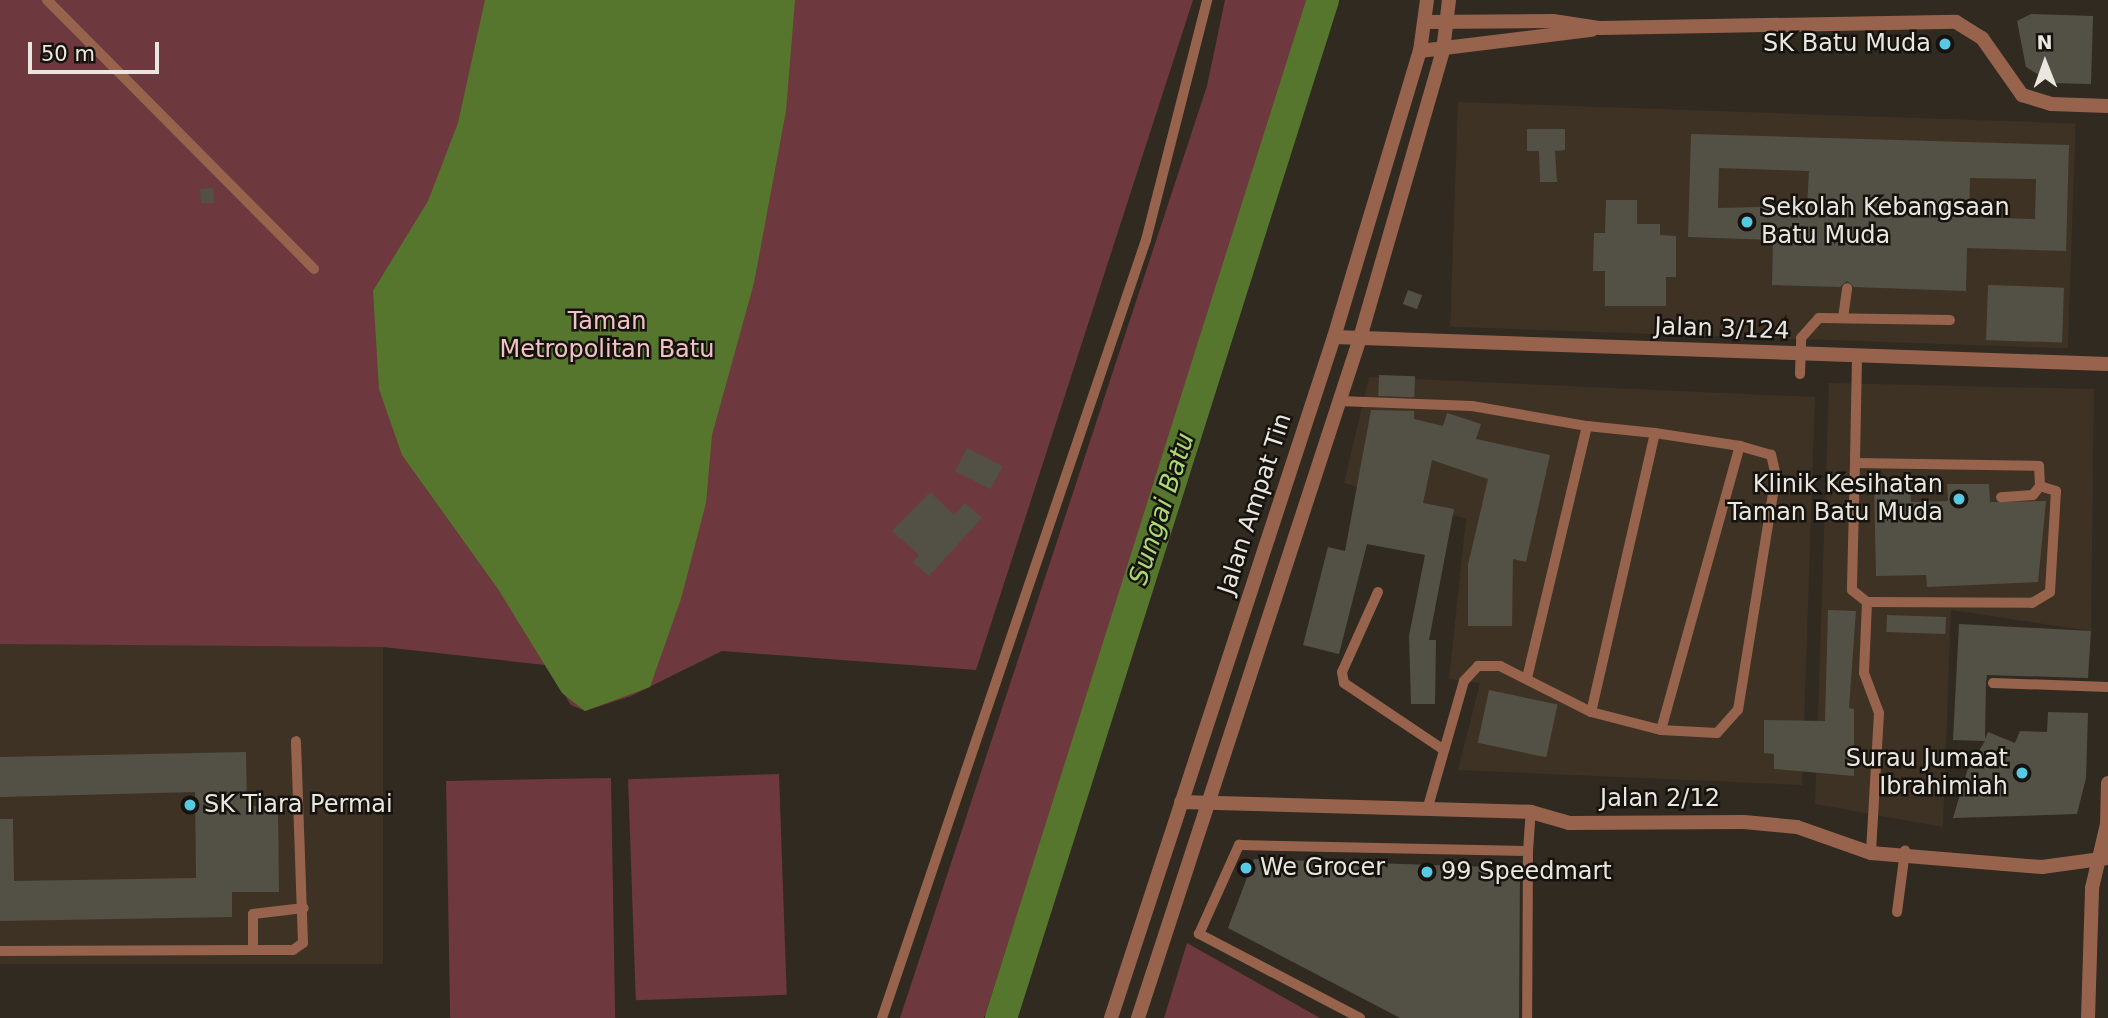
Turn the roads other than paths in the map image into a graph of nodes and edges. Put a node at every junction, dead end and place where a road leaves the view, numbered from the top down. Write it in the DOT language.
graph roads {
  1 [pos="47,0"];
  2 [pos="1207,0"];
  3 [pos="1427,0"];
  4 [pos="1448,0"];
  5 [pos="1426,22"];
  6 [pos="1448,22"];
  7 [pos="1600,28"];
  8 [pos="1420,51"];
  9 [pos="1443,51"];
  10 [pos="2108,106"];
  11 [pos="314,269"];
  12 [pos="1847,288"];
  13 [pos="1843,318"];
  14 [pos="1950,320"];
  15 [pos="1334,337"];
  16 [pos="1360,338"];
  17 [pos="1800,355"];
  18 [pos="1857,357"];
  19 [pos="2108,364"];
  20 [pos="1800,374"];
  21 [pos="1339,401"];
  22 [pos="1587,426"];
  23 [pos="1655,433"];
  24 [pos="1740,446"];
  25 [pos="1855,463"];
  26 [pos="2040,486"];
  27 [pos="2001,497"];
  28 [pos="1378,592"];
  29 [pos="1867,601"];
  30 [pos="1527,677"];
  31 [pos="1993,683"];
  32 [pos="2108,687"];
  33 [pos="1591,712"];
  34 [pos="1661,730"];
  35 [pos="296,741"];
  36 [pos="1441,748"];
  37 [pos="2108,783"];
  38 [pos="1181,802"];
  39 [pos="1206,804"];
  40 [pos="1427,810"];
  41 [pos="1531,812"];
  42 [pos="1528,851"];
  43 [pos="1905,851"];
  44 [pos="1871,853"];
  45 [pos="2104,858"];
  46 [pos="304,908"];
  47 [pos="1897,912"];
  48 [pos="253,950"];
  49 [pos="0,951"];
  50 [pos="882,1018"];
  51 [pos="1111,1018"];
  52 [pos="1138,1018"];
  53 [pos="1360,1018"];
  54 [pos="1527,1018"];
  55 [pos="2088,1018"];
  1 -- 11 [label="lane"];
  2 -- 50 [label="lane"];
  3 -- 5 [label="street, Jalan Ampat Tin"];
  4 -- 6 [label="street, Jalan Ampat Tin"];
  5 -- 6 [label="street"];
  5 -- 8 [label="street, Jalan Ampat Tin"];
  6 -- 7 [label="street"];
  6 -- 9 [label="street, Jalan Ampat Tin"];
  7 -- 9 [label="street"];
  7 -- 10 [label="street"];
  8 -- 9 [label="street"];
  8 -- 15 [label="street, Jalan Ampat Tin"];
  9 -- 16 [label="street, Jalan Ampat Tin"];
  12 -- 13 [label="lane"];
  13 -- 14 [label="lane"];
  13 -- 17 [label="lane"];
  15 -- 16 [label="street, Jalan 3/124"];
  15 -- 38 [label="street, Jalan Ampat Tin"];
  16 -- 17 [label="street, Jalan 3/124"];
  16 -- 21 [label="street, Jalan Ampat Tin"];
  17 -- 18 [label="street, Jalan 3/124"];
  17 -- 20 [label="lane"];
  18 -- 19 [label="street, Jalan 3/124"];
  18 -- 25 [label="lane"];
  21 -- 22 [label="lane"];
  21 -- 39 [label="street, Jalan Ampat Tin"];
  22 -- 23 [label="lane"];
  22 -- 30 [label="lane"];
  23 -- 24 [label="lane"];
  23 -- 33 [label="lane"];
  24 -- 34 [label="lane"];
  24 -- 34 [label="lane"];
  25 -- 26 [label="lane"];
  25 -- 29 [label="lane"];
  26 -- 27 [label="lane"];
  26 -- 29 [label="lane"];
  28 -- 36 [label="lane"];
  29 -- 44 [label="lane"];
  30 -- 33 [label="lane"];
  30 -- 36 [label="lane"];
  31 -- 32 [label="lane"];
  33 -- 34 [label="lane"];
  35 -- 46 [label="lane"];
  36 -- 40 [label="lane"];
  37 -- 45 [label="street"];
  38 -- 39 [label="street, Jalan 2/12"];
  38 -- 51 [label="street, Jalan Ampat Tin"];
  39 -- 40 [label="street, Jalan 2/12"];
  39 -- 52 [label="street, Jalan Ampat Tin"];
  40 -- 41 [label="street, Jalan 2/12"];
  41 -- 42 [label="lane"];
  41 -- 44 [label="street, Jalan 2/12"];
  42 -- 53 [label="lane"];
  42 -- 54 [label="lane"];
  43 -- 44 [label="street, Jalan 2/12"];
  43 -- 45 [label="street, Jalan 2/12"];
  43 -- 47 [label="lane"];
  45 -- 55 [label="street"];
  46 -- 48 [label="lane"];
  46 -- 48 [label="lane"];
  48 -- 49 [label="lane"];
}
